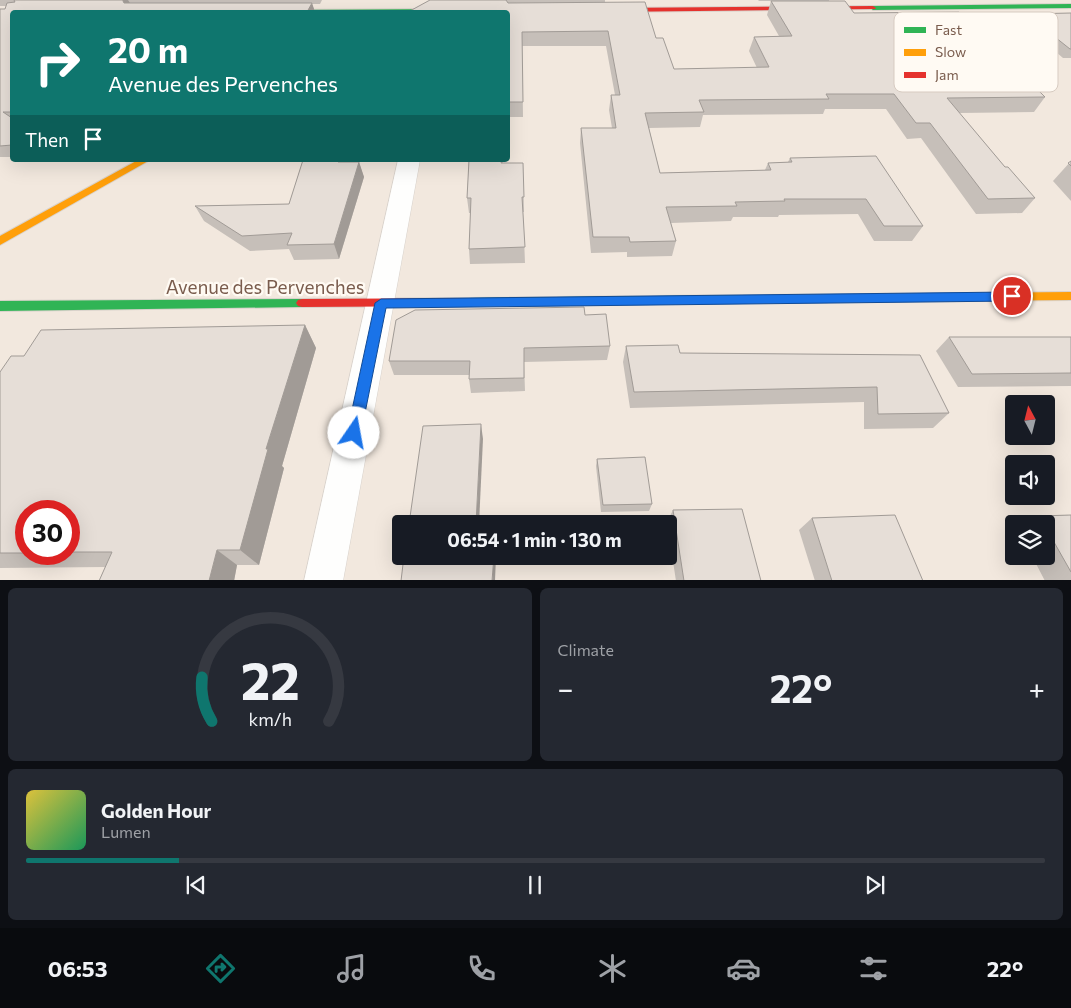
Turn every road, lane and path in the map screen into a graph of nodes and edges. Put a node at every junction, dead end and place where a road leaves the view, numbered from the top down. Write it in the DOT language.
graph roads {
  1 [pos="439,0"];
  2 [pos="1071,6"];
  3 [pos="425,9"];
  4 [pos="372,10"];
  5 [pos="440,10"];
  6 [pos="595,10"];
  7 [pos="141,162"];
  8 [pos="409,162"];
  9 [pos="0,241"];
  10 [pos="1071,296"];
  11 [pos="381,303"];
  12 [pos="0,306"];
  13 [pos="322,580"];
  1 -- 3 [label="street"];
  2 -- 6 [label="street"];
  3 -- 4 [label="street"];
  3 -- 5 [label="street"];
  7 -- 9 [label="street"];
  8 -- 11 [label="street"];
  10 -- 11 [label="street, Avenue des Pervenches"];
  11 -- 12 [label="street, Avenue des Pervenches"];
  11 -- 13 [label="street"];
}
